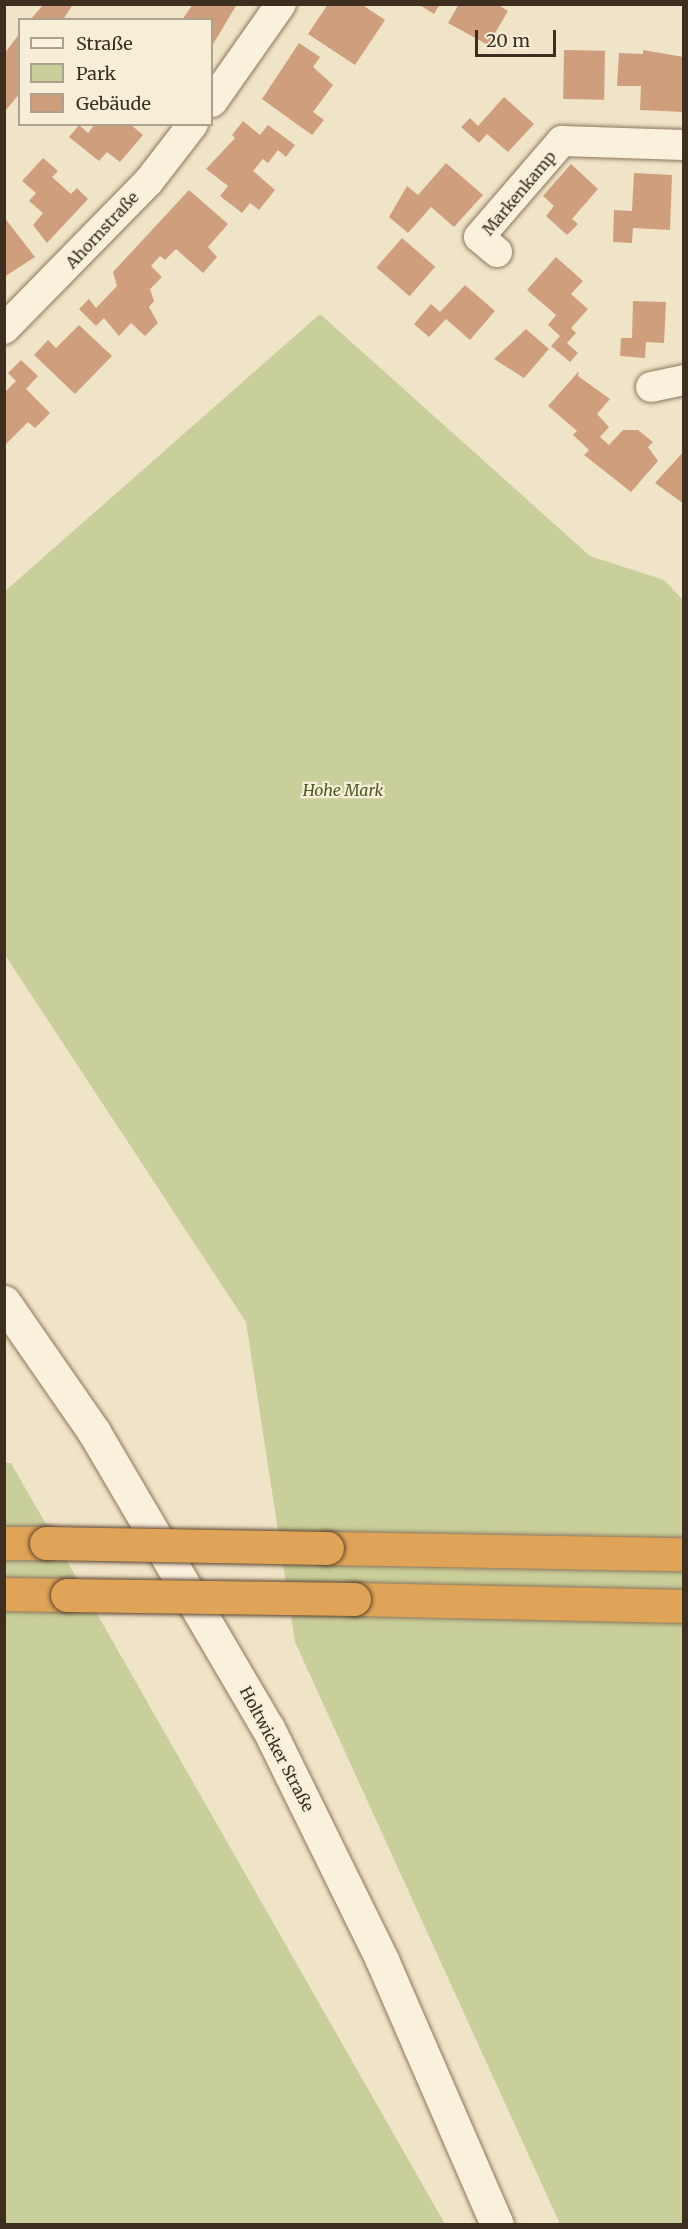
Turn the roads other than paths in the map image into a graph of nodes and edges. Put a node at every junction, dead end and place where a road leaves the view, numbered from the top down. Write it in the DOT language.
graph roads {
  1 [pos="281,4"];
  2 [pos="213,101"];
  3 [pos="191,126"];
  4 [pos="684,145"];
  5 [pos="498,252"];
  6 [pos="4,329"];
  7 [pos="684,380"];
  8 [pos="651,387"];
  9 [pos="4,1302"];
  10 [pos="4,1543"];
  11 [pos="684,1554"];
  12 [pos="4,1594"];
  13 [pos="684,1606"];
  14 [pos="497,2224"];
  1 -- 2 [label="street"];
  3 -- 6 [label="street, Ahornstraße"];
  4 -- 5 [label="street, Markenkamp"];
  7 -- 8 [label="street"];
  9 -- 14 [label="street, Holtwicker Straße"];
  10 -- 11 [label="highway, bridge"];
  12 -- 13 [label="highway, bridge"];
}
